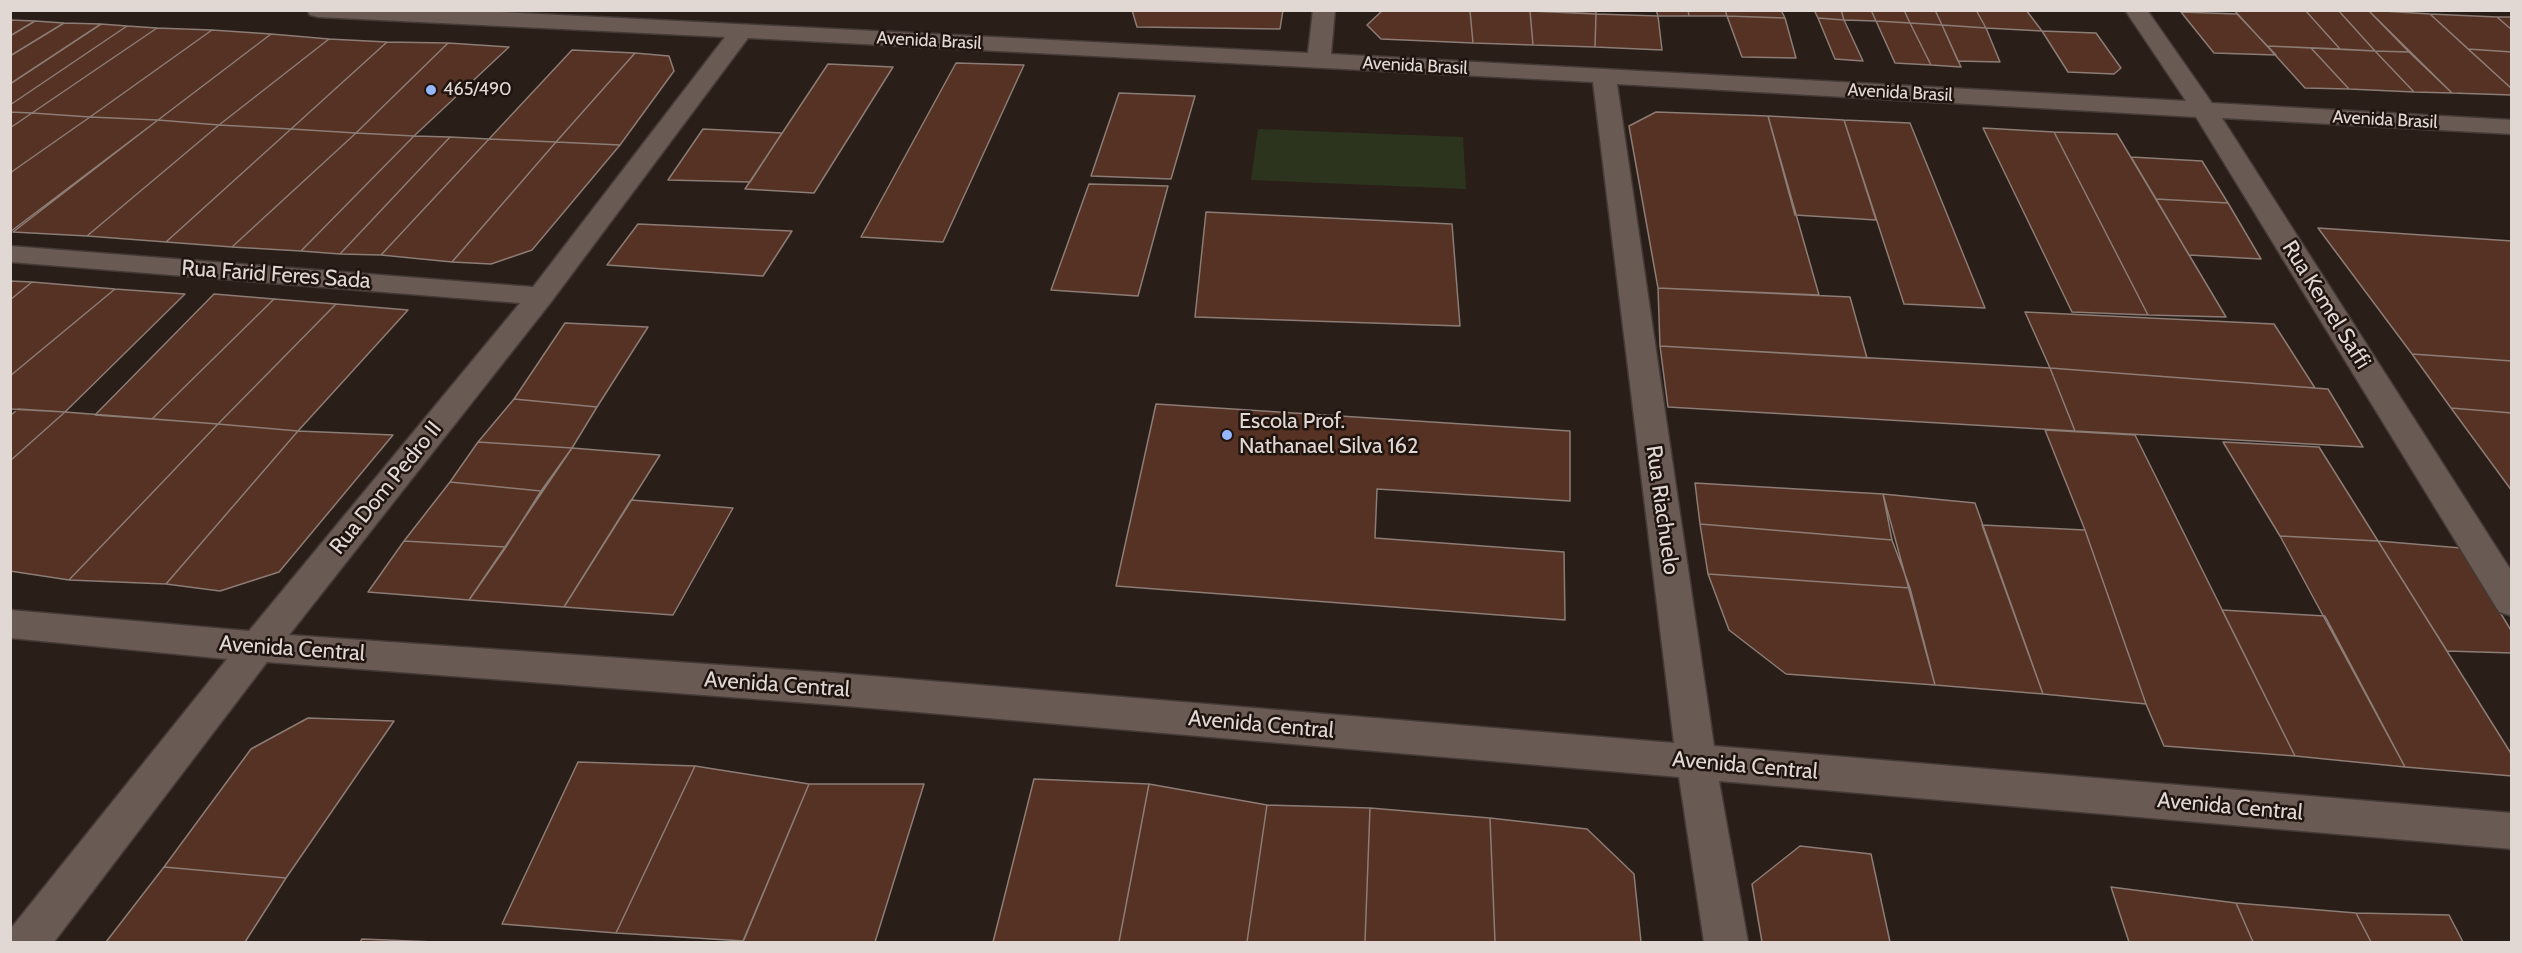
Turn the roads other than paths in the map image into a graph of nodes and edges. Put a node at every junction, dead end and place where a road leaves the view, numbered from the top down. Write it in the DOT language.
graph roads {
  1 [pos="318,10"];
  2 [pos="1324,10"];
  3 [pos="2136,10"];
  4 [pos="741,32"];
  5 [pos="1319,60"];
  6 [pos="1604,76"];
  7 [pos="2205,111"];
  8 [pos="2511,127"];
  9 [pos="10,254"];
  10 [pos="541,296"];
  11 [pos="2511,602"];
  12 [pos="10,624"];
  13 [pos="258,647"];
  14 [pos="1696,761"];
  15 [pos="2511,831"];
  16 [pos="28,942"];
  17 [pos="1726,942"];
  1 -- 4 [label="street, Avenida Brasil"];
  2 -- 5 [label="street"];
  3 -- 7 [label="street, Rua Kemel Saffi"];
  4 -- 5 [label="street, Avenida Brasil"];
  4 -- 10 [label="street, Rua Dom Pedro II"];
  5 -- 6 [label="street, Avenida Brasil"];
  6 -- 7 [label="street, Avenida Brasil"];
  6 -- 14 [label="street, Rua Riachuelo"];
  7 -- 8 [label="street, Avenida Brasil"];
  7 -- 11 [label="street, Rua Kemel Saffi"];
  9 -- 10 [label="street, Rua Farid Feres Sada"];
  10 -- 13 [label="street, Rua Dom Pedro II"];
  12 -- 13 [label="street, Avenida Central"];
  13 -- 14 [label="street, Avenida Central"];
  13 -- 16 [label="street, Rua Dom Pedro II"];
  14 -- 15 [label="street, Avenida Central"];
  14 -- 17 [label="street, Rua Riachuelo"];
}
